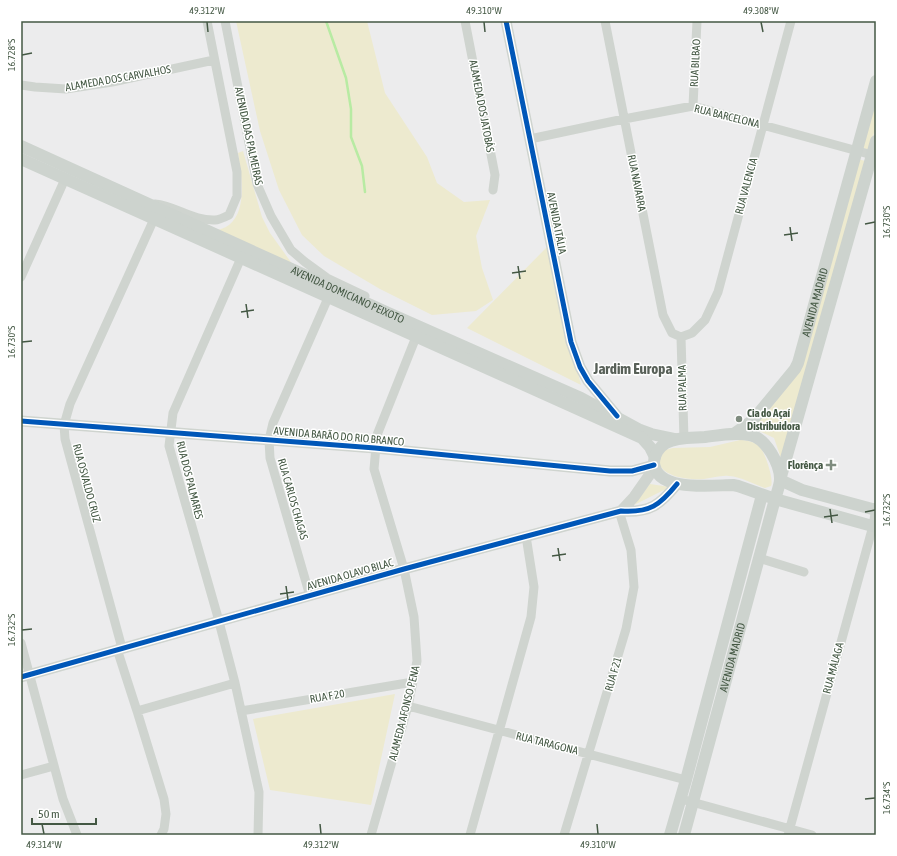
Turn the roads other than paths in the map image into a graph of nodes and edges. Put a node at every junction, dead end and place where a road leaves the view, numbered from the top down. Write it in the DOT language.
graph roads {
  1 [pos="207,21"];
  2 [pos="225,21"];
  3 [pos="465,21"];
  4 [pos="506,21"];
  5 [pos="605,21"];
  6 [pos="697,21"];
  7 [pos="791,21"];
  8 [pos="214,60"];
  9 [pos="876,81"];
  10 [pos="21,85"];
  11 [pos="239,92"];
  12 [pos="221,95"];
  13 [pos="693,106"];
  14 [pos="624,119"];
  15 [pos="763,125"];
  16 [pos="246,128"];
  17 [pos="229,132"];
  18 [pos="530,139"];
  19 [pos="876,141"];
  20 [pos="21,146"];
  21 [pos="250,147"];
  22 [pos="232,151"];
  23 [pos="856,151"];
  24 [pos="874,155"];
  25 [pos="21,159"];
  26 [pos="65,179"];
  27 [pos="493,190"];
  28 [pos="151,204"];
  29 [pos="154,219"];
  30 [pos="241,258"];
  31 [pos="21,277"];
  32 [pos="328,298"];
  33 [pos="386,312"];
  34 [pos="681,337"];
  35 [pos="416,338"];
  36 [pos="588,381"];
  37 [pos="581,398"];
  38 [pos="617,416"];
  39 [pos="21,421"];
  40 [pos="64,425"];
  41 [pos="170,432"];
  42 [pos="735,433"];
  43 [pos="679,439"];
  44 [pos="269,440"];
  45 [pos="375,448"];
  46 [pos="655,463"];
  47 [pos="780,480"];
  48 [pos="677,484"];
  49 [pos="762,495"];
  50 [pos="775,499"];
  51 [pos="876,509"];
  52 [pos="620,511"];
  53 [pos="874,526"];
  54 [pos="526,536"];
  55 [pos="759,558"];
  56 [pos="404,569"];
  57 [pos="804,572"];
  58 [pos="310,596"];
  59 [pos="219,622"];
  60 [pos="21,643"];
  61 [pos="120,648"];
  62 [pos="25,676"];
  63 [pos="413,682"];
  64 [pos="235,683"];
  65 [pos="408,706"];
  66 [pos="137,711"];
  67 [pos="241,711"];
  68 [pos="499,731"];
  69 [pos="589,754"];
  70 [pos="54,766"];
  71 [pos="21,775"];
  72 [pos="686,780"];
  73 [pos="680,799"];
  74 [pos="693,802"];
  75 [pos="788,832"];
  76 [pos="77,835"];
  77 [pos="161,835"];
  78 [pos="258,835"];
  79 [pos="371,835"];
  80 [pos="470,835"];
  81 [pos="564,835"];
  82 [pos="670,835"];
  83 [pos="684,835"];
  84 [pos="812,835"];
  1 -- 8 [label="street, AVENIDA DAS PALMEIRAS"];
  2 -- 11 [label="street, AVENIDA DAS PALMEIRAS"];
  3 -- 27 [label="street, ALAMEDA DOS JATOBÁS"];
  4 -- 18 [label="street, AVENIDA ITÁLIA"];
  5 -- 14 [label="street, RUA NAVARRA"];
  6 -- 13 [label="street, RUA BILBAO"];
  7 -- 15 [label="street, RUA VALENCIA"];
  8 -- 10 [label="street, ALAMEDA DOS CARVALHOS"];
  8 -- 12 [label="street, AVENIDA DAS PALMEIRAS"];
  9 -- 23 [label="main road, AVENIDA MADRID"];
  11 -- 12 [label="street"];
  11 -- 16 [label="street, AVENIDA DAS PALMEIRAS"];
  12 -- 17 [label="street, AVENIDA DAS PALMEIRAS"];
  13 -- 14 [label="street, RUA BARCELONA"];
  13 -- 15 [label="street, RUA BARCELONA"];
  14 -- 18 [label="street, RUA BARCELONA"];
  14 -- 34 [label="street, RUA NAVARRA"];
  15 -- 23 [label="street, RUA BARCELONA"];
  15 -- 34 [label="street, RUA VALENCIA"];
  16 -- 17 [label="street"];
  16 -- 21 [label="street, AVENIDA DAS PALMEIRAS"];
  17 -- 22 [label="street, AVENIDA DAS PALMEIRAS"];
  18 -- 36 [label="street, AVENIDA ITÁLIA"];
  19 -- 24 [label="main road, AVENIDA MADRID"];
  20 -- 28 [label="main road, AVENIDA DOMICIANO PEIXOTO"];
  21 -- 22 [label="street"];
  21 -- 33 [label="street, AVENIDA DAS PALMEIRAS"];
  22 -- 28 [label="street, AVENIDA DAS PALMEIRAS"];
  23 -- 24 [label="street, RUA BARCELONA"];
  23 -- 42 [label="main road, AVENIDA MADRID"];
  24 -- 47 [label="main road, AVENIDA MADRID"];
  25 -- 26 [label="main road, AVENIDA DOMICIANO PEIXOTO"];
  26 -- 29 [label="main road, AVENIDA DOMICIANO PEIXOTO"];
  26 -- 31 [label="street"];
  28 -- 33 [label="main road, AVENIDA DOMICIANO PEIXOTO"];
  29 -- 30 [label="main road, AVENIDA DOMICIANO PEIXOTO"];
  29 -- 40 [label="street, RUA OSVALDO CRUZ"];
  30 -- 32 [label="main road, AVENIDA DOMICIANO PEIXOTO"];
  30 -- 41 [label="street, RUA DOS PALMARES"];
  32 -- 35 [label="main road, AVENIDA DOMICIANO PEIXOTO"];
  32 -- 44 [label="street, RUA CARLOS CHAGAS"];
  33 -- 37 [label="main road, AVENIDA DOMICIANO PEIXOTO"];
  34 -- 43 [label="street, RUA PALMA"];
  35 -- 45 [label="street, ALAMEDA AFONSO PENA"];
  35 -- 46 [label="main road, AVENIDA DOMICIANO PEIXOTO"];
  36 -- 37 [label="street"];
  36 -- 38 [label="street, AVENIDA ITÁLIA"];
  37 -- 38 [label="main road, AVENIDA DOMICIANO PEIXOTO"];
  38 -- 43 [label="main road, AVENIDA DOMICIANO PEIXOTO"];
  39 -- 40 [label="street, AVENIDA BARÃO DO RIO BRANCO"];
  40 -- 41 [label="street, AVENIDA BARÃO DO RIO BRANCO"];
  40 -- 61 [label="street, RUA OSVALDO CRUZ"];
  41 -- 44 [label="street, AVENIDA BARÃO DO RIO BRANCO"];
  41 -- 59 [label="street, RUA DOS PALMARES"];
  42 -- 43 [label="main road"];
  42 -- 47 [label="main road, AVENIDA MADRID"];
  43 -- 46 [label="main road"];
  44 -- 45 [label="street, AVENIDA BARÃO DO RIO BRANCO"];
  44 -- 58 [label="street, RUA CARLOS CHAGAS"];
  45 -- 46 [label="street, AVENIDA BARÃO DO RIO BRANCO"];
  45 -- 56 [label="street, ALAMEDA AFONSO PENA"];
  46 -- 48 [label="main road, AVENIDA DOMICIANO PEIXOTO"];
  46 -- 52 [label="street"];
  47 -- 50 [label="main road, AVENIDA MADRID"];
  47 -- 51 [label="main road"];
  48 -- 49 [label="main road"];
  48 -- 52 [label="street, AVENIDA OLAVO BILAC"];
  49 -- 50 [label="main road"];
  49 -- 72 [label="main road, AVENIDA MADRID"];
  50 -- 53 [label="main road"];
  50 -- 55 [label="main road, AVENIDA MADRID"];
  51 -- 53 [label="street, RUA MÁLAGA"];
  52 -- 54 [label="street, AVENIDA OLAVO BILAC"];
  52 -- 69 [label="street, RUA F 21"];
  53 -- 75 [label="street, RUA MÁLAGA"];
  54 -- 56 [label="street, AVENIDA OLAVO BILAC"];
  54 -- 68 [label="street"];
  55 -- 57 [label="street"];
  55 -- 74 [label="main road, AVENIDA MADRID"];
  56 -- 58 [label="street, AVENIDA OLAVO BILAC"];
  56 -- 63 [label="street, ALAMEDA AFONSO PENA"];
  58 -- 59 [label="street, AVENIDA OLAVO BILAC"];
  59 -- 61 [label="street, AVENIDA OLAVO BILAC"];
  59 -- 64 [label="street"];
  60 -- 62 [label="street"];
  61 -- 62 [label="street, AVENIDA OLAVO BILAC"];
  61 -- 66 [label="street"];
  62 -- 70 [label="street"];
  63 -- 65 [label="street, ALAMEDA AFONSO PENA"];
  63 -- 67 [label="street, RUA F 20"];
  64 -- 66 [label="street"];
  64 -- 67 [label="street"];
  65 -- 68 [label="street, RUA TARAGONA"];
  65 -- 79 [label="street, ALAMEDA AFONSO PENA"];
  66 -- 77 [label="street"];
  67 -- 78 [label="street"];
  68 -- 69 [label="street, RUA TARAGONA"];
  68 -- 80 [label="street"];
  69 -- 72 [label="street, RUA TARAGONA"];
  69 -- 81 [label="street, RUA F 21"];
  70 -- 71 [label="street"];
  70 -- 76 [label="street"];
  72 -- 73 [label="main road, AVENIDA MADRID"];
  73 -- 74 [label="street"];
  73 -- 82 [label="main road, AVENIDA MADRID"];
  74 -- 75 [label="street"];
  74 -- 83 [label="main road, AVENIDA MADRID"];
  75 -- 84 [label="street"];
}
